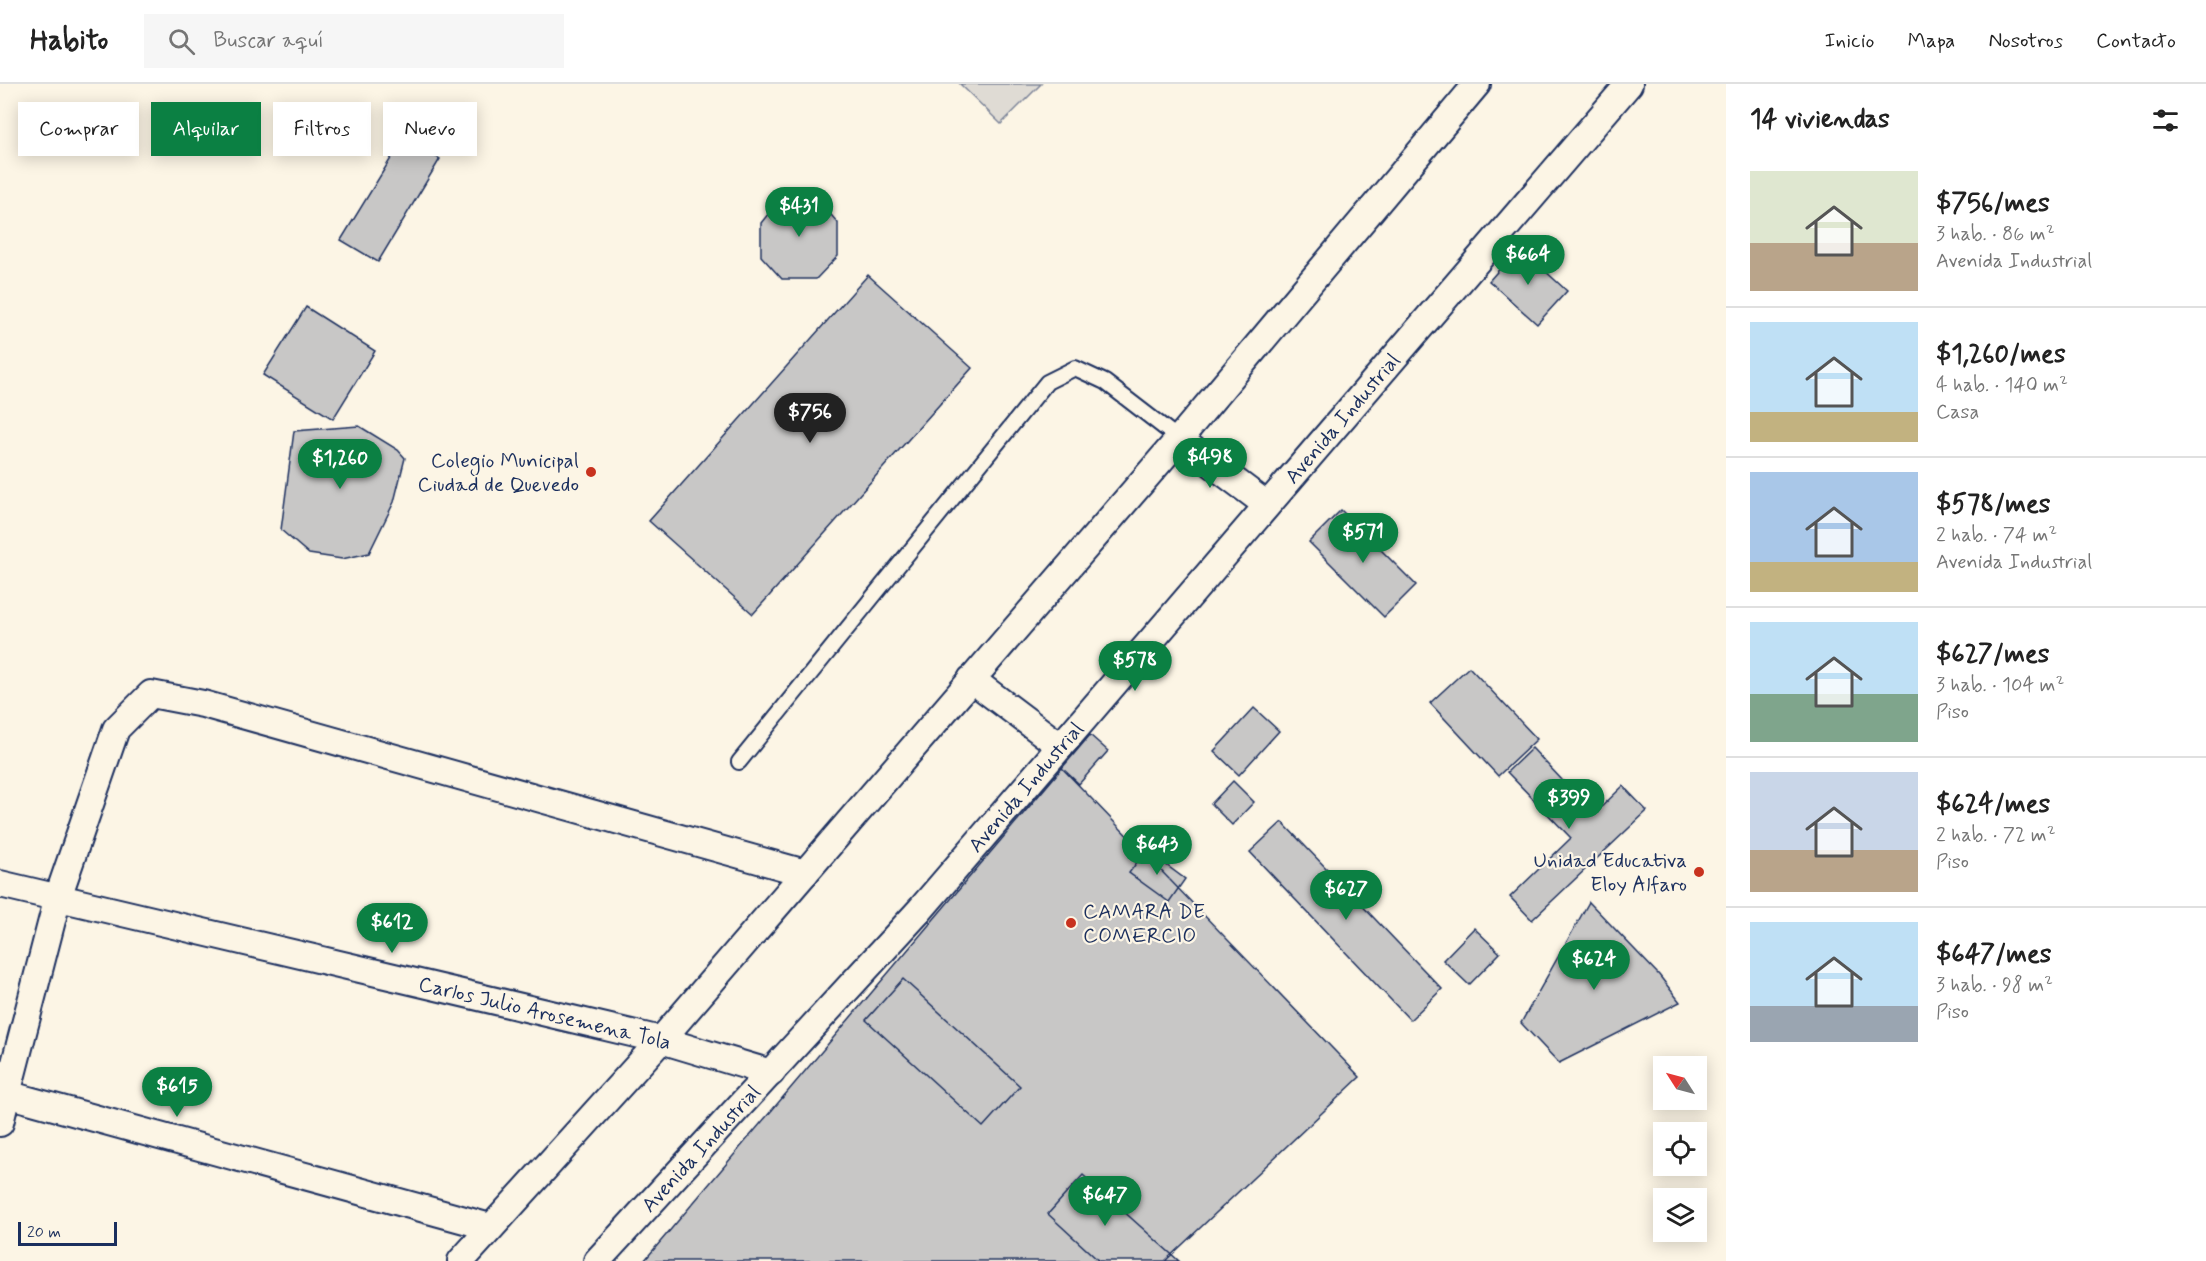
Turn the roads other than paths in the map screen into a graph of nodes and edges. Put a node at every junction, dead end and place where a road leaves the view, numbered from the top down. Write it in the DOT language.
graph roads {
  1 [pos="1477,84"];
  2 [pos="1629,84"];
  3 [pos="1179,439"];
  4 [pos="1267,504"];
  5 [pos="971,679"];
  6 [pos="1060,747"];
  7 [pos="739,762"];
  8 [pos="805,873"];
  9 [pos="0,884"];
  10 [pos="58,897"];
  11 [pos="661,1041"];
  12 [pos="771,1073"];
  13 [pos="7,1094"];
  14 [pos="0,1123"];
  15 [pos="490,1227"];
  16 [pos="461,1261"];
  17 [pos="597,1261"];
  1 -- 3 [label="street"];
  2 -- 4 [label="street, Avenida Industrial"];
  3 -- 4 [label="street"];
  3 -- 5 [label="street"];
  3 -- 7 [label="lane"];
  4 -- 6 [label="street, Avenida Industrial"];
  5 -- 6 [label="street"];
  5 -- 8 [label="street"];
  6 -- 12 [label="street, Avenida Industrial"];
  8 -- 10 [label="street"];
  8 -- 11 [label="street"];
  9 -- 10 [label="street, Carlos Julio Arosemena Tola"];
  10 -- 11 [label="street, Carlos Julio Arosemena Tola"];
  10 -- 13 [label="street"];
  11 -- 12 [label="street, Carlos Julio Arosemena Tola"];
  11 -- 15 [label="street"];
  12 -- 17 [label="street, Avenida Industrial"];
  13 -- 14 [label="street"];
  13 -- 15 [label="street"];
  15 -- 16 [label="street"];
}
